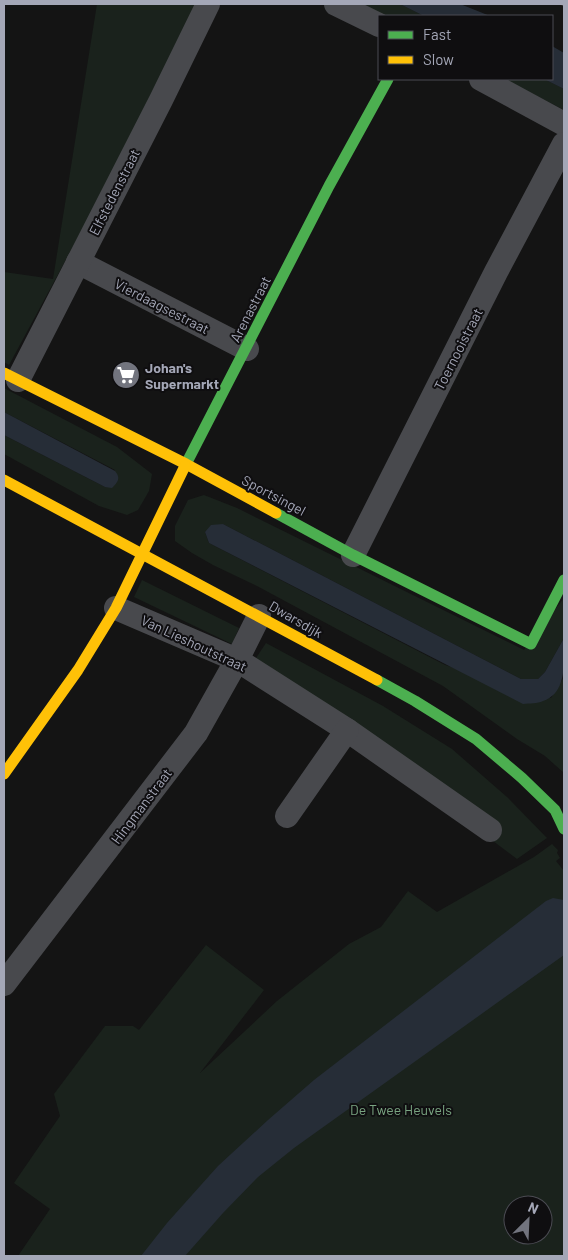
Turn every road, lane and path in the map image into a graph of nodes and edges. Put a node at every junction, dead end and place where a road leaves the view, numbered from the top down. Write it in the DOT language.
graph roads {
  1 [pos="208,4"];
  2 [pos="336,4"];
  3 [pos="378,25"];
  4 [pos="387,80"];
  5 [pos="483,80"];
  6 [pos="564,124"];
  7 [pos="564,144"];
  8 [pos="78,262"];
  9 [pos="247,349"];
  10 [pos="11,376"];
  11 [pos="186,464"];
  12 [pos="4,480"];
  13 [pos="142,553"];
  14 [pos="354,555"];
  15 [pos="564,580"];
  16 [pos="116,608"];
  17 [pos="259,616"];
  18 [pos="237,660"];
  19 [pos="347,730"];
  20 [pos="4,774"];
  21 [pos="560,812"];
  22 [pos="287,816"];
  23 [pos="564,829"];
  24 [pos="490,830"];
  25 [pos="4,984"];
  1 -- 8 [label="street, Elfstedenstraat"];
  2 -- 3 [label="street"];
  4 -- 9 [label="street, Arenastraat"];
  5 -- 6 [label="street"];
  7 -- 14 [label="street, Toernooistraat"];
  8 -- 9 [label="street, Vierdaagsestraat"];
  8 -- 10 [label="street, Elfstedenstraat"];
  9 -- 11 [label="street, Arenastraat"];
  10 -- 11 [label="street, Sportsingel"];
  11 -- 13 [label="street, Arenastraat"];
  11 -- 14 [label="street, Sportsingel"];
  12 -- 13 [label="street, Dwarsdijk"];
  13 -- 16 [label="street, Arenastraat"];
  13 -- 17 [label="street, Dwarsdijk"];
  14 -- 15 [label="street, Sportsingel"];
  16 -- 18 [label="street, Van Lieshoutstraat"];
  16 -- 20 [label="street, Arenastraat"];
  17 -- 18 [label="street, Hingmanstraat"];
  17 -- 21 [label="street, Dwarsdijk"];
  18 -- 19 [label="street, Van Lieshoutstraat"];
  18 -- 25 [label="street, Hingmanstraat"];
  19 -- 22 [label="street"];
  19 -- 24 [label="street, Van Lieshoutstraat"];
  21 -- 23 [label="street, Dwarsdijk"];
}
